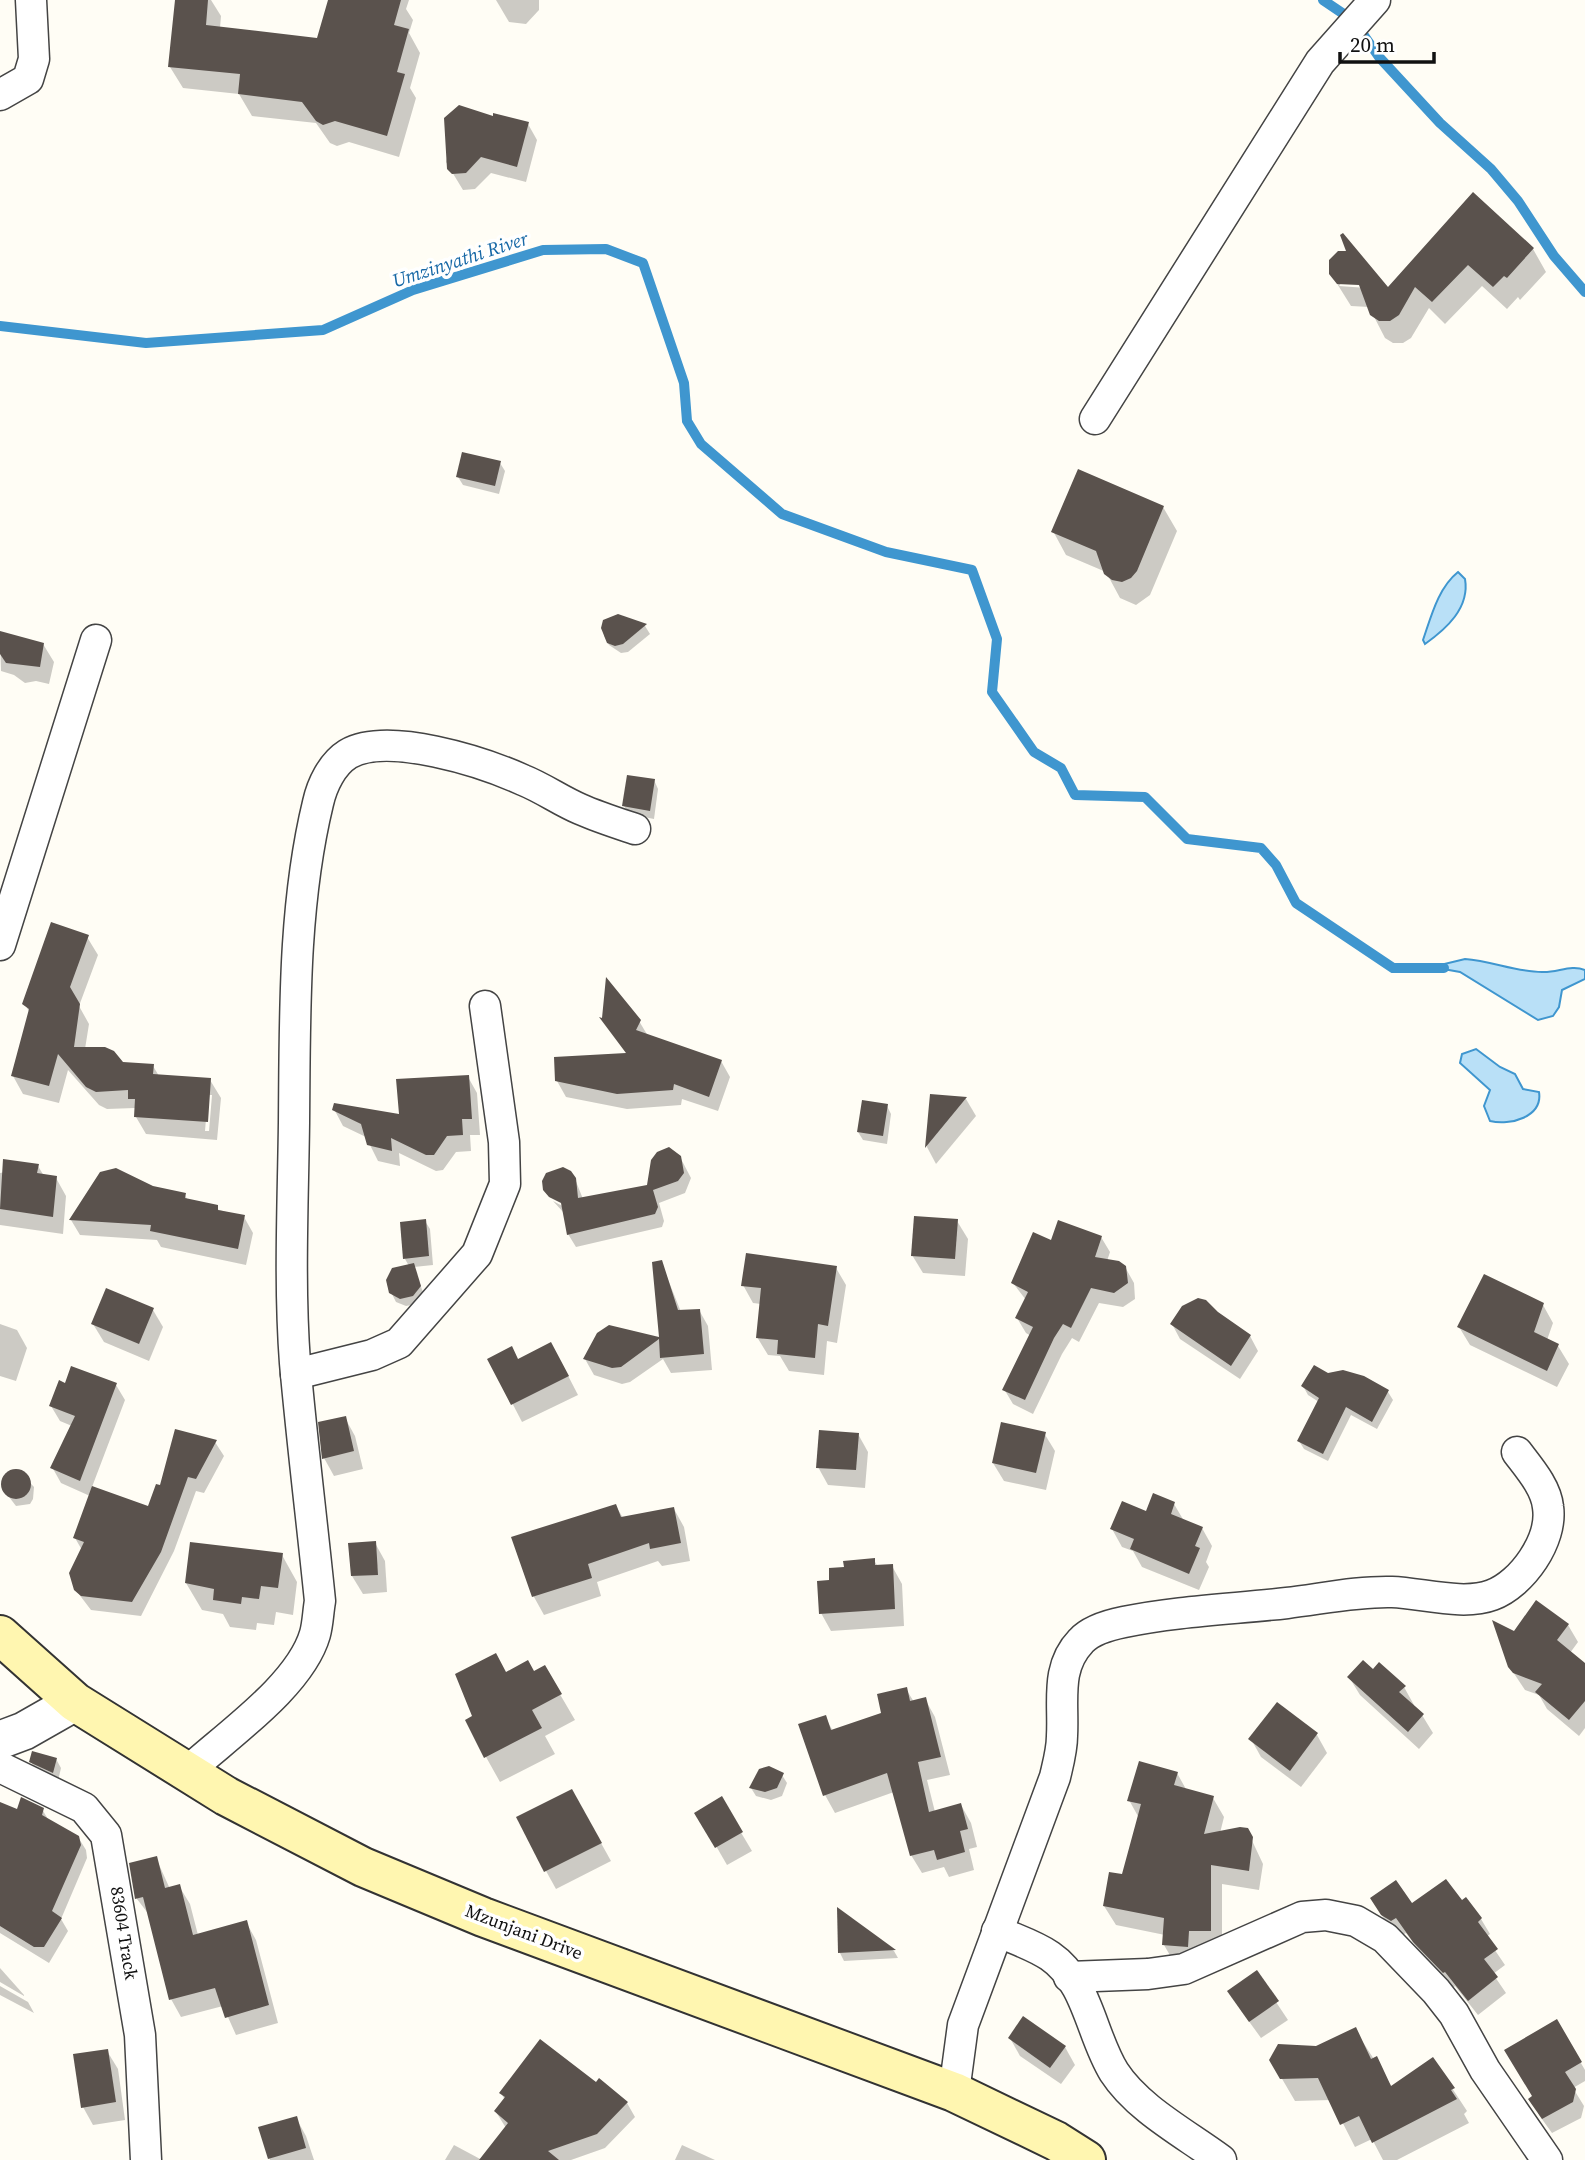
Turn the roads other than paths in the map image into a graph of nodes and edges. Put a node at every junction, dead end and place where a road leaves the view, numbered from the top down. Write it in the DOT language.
graph roads {
  1 [pos="31,0"];
  2 [pos="1375,0"];
  3 [pos="0,95"];
  4 [pos="1095,419"];
  5 [pos="96,640"];
  6 [pos="635,829"];
  7 [pos="0,946"];
  8 [pos="485,1006"];
  9 [pos="296,1374"];
  10 [pos="1517,1452"];
  11 [pos="0,1635"];
  12 [pos="75,1702"];
  13 [pos="0,1741"];
  14 [pos="0,1768"];
  15 [pos="187,1772"];
  16 [pos="997,1931"];
  17 [pos="1069,1977"];
  18 [pos="954,2092"];
  19 [pos="1083,2159"];
  20 [pos="146,2160"];
  21 [pos="1221,2160"];
  22 [pos="1547,2160"];
  1 -- 3 [label="street"];
  2 -- 4 [label="street"];
  5 -- 7 [label="street"];
  6 -- 9 [label="street"];
  8 -- 9 [label="street"];
  9 -- 15 [label="street"];
  10 -- 16 [label="street"];
  11 -- 12 [label="main road, Mzunjani Drive"];
  12 -- 13 [label="street"];
  12 -- 15 [label="main road, Mzunjani Drive"];
  14 -- 20 [label="street, 83604 Track"];
  15 -- 18 [label="main road, Mzunjani Drive"];
  16 -- 17 [label="street"];
  16 -- 18 [label="street"];
  17 -- 21 [label="street"];
  17 -- 22 [label="street"];
  18 -- 19 [label="main road, Mzunjani Drive"];
}
